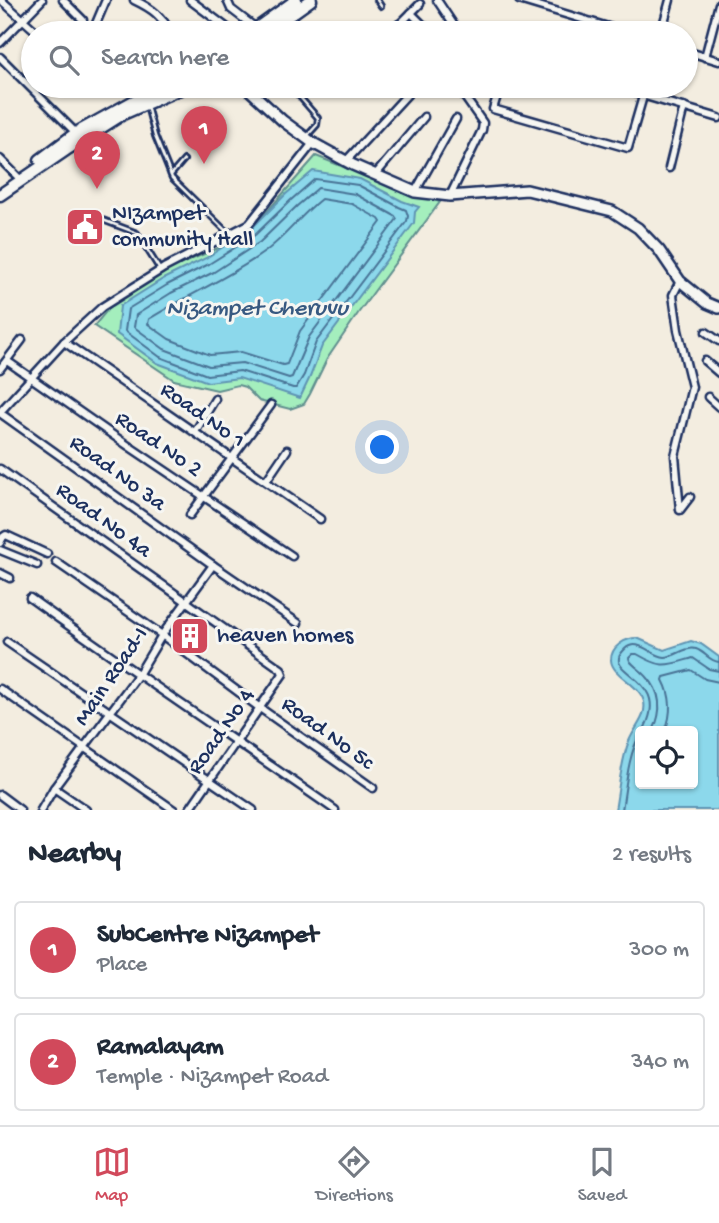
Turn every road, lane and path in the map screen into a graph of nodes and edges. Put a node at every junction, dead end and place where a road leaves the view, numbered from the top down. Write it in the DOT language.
graph roads {
  1 [pos="1,0"];
  2 [pos="42,0"];
  3 [pos="63,0"];
  4 [pos="106,0"];
  5 [pos="134,0"];
  6 [pos="190,0"];
  7 [pos="228,0"];
  8 [pos="296,0"];
  9 [pos="310,0"];
  10 [pos="377,0"];
  11 [pos="437,0"];
  12 [pos="519,0"];
  13 [pos="670,0"];
  14 [pos="420,4"];
  15 [pos="719,4"];
  16 [pos="381,5"];
  17 [pos="411,13"];
  18 [pos="23,19"];
  19 [pos="83,20"];
  20 [pos="21,21"];
  21 [pos="97,21"];
  22 [pos="163,21"];
  23 [pos="218,21"];
  24 [pos="245,21"];
  25 [pos="271,21"];
  26 [pos="276,21"];
  27 [pos="402,21"];
  28 [pos="419,21"];
  29 [pos="451,21"];
  30 [pos="588,21"];
  31 [pos="664,21"];
  32 [pos="0,43"];
  33 [pos="698,55"];
  34 [pos="0,57"];
  35 [pos="705,57"];
  36 [pos="719,61"];
  37 [pos="21,78"];
  38 [pos="40,98"];
  39 [pos="140,98"];
  40 [pos="155,98"];
  41 [pos="259,98"];
  42 [pos="301,98"];
  43 [pos="404,98"];
  44 [pos="466,98"];
  45 [pos="496,98"];
  46 [pos="642,98"];
  47 [pos="653,98"];
  48 [pos="146,103"];
  49 [pos="684,107"];
  50 [pos="424,117"];
  51 [pos="719,118"];
  52 [pos="456,119"];
  53 [pos="76,134"];
  54 [pos="309,140"];
  55 [pos="0,159"];
  56 [pos="184,160"];
  57 [pos="346,161"];
  58 [pos="669,167"];
  59 [pos="376,174"];
  60 [pos="171,175"];
  61 [pos="18,177"];
  62 [pos="0,189"];
  63 [pos="415,192"];
  64 [pos="0,195"];
  65 [pos="450,196"];
  66 [pos="86,214"];
  67 [pos="227,232"];
  68 [pos="160,270"];
  69 [pos="680,281"];
  70 [pos="719,308"];
  71 [pos="706,332"];
  72 [pos="22,340"];
  73 [pos="719,341"];
  74 [pos="64,342"];
  75 [pos="7,360"];
  76 [pos="705,361"];
  77 [pos="0,369"];
  78 [pos="719,373"];
  79 [pos="30,378"];
  80 [pos="708,397"];
  81 [pos="215,399"];
  82 [pos="271,405"];
  83 [pos="719,407"];
  84 [pos="0,412"];
  85 [pos="195,432"];
  86 [pos="287,450"];
  87 [pos="232,458"];
  88 [pos="0,468"];
  89 [pos="266,481"];
  90 [pos="204,497"];
  91 [pos="690,497"];
  92 [pos="190,514"];
  93 [pos="320,519"];
  94 [pos="0,543"];
  95 [pos="0,550"];
  96 [pos="47,554"];
  97 [pos="292,556"];
  98 [pos="56,562"];
  99 [pos="37,565"];
  100 [pos="213,565"];
  101 [pos="0,573"];
  102 [pos="10,578"];
  103 [pos="30,598"];
  104 [pos="186,601"];
  105 [pos="298,623"];
  106 [pos="162,635"];
  107 [pos="7,642"];
  108 [pos="283,674"];
  109 [pos="138,675"];
  110 [pos="0,690"];
  111 [pos="260,708"];
  112 [pos="110,713"];
  113 [pos="237,742"];
  114 [pos="84,748"];
  115 [pos="209,781"];
  116 [pos="54,788"];
  117 [pos="373,788"];
  118 [pos="0,795"];
  119 [pos="20,810"];
  120 [pos="41,810"];
  121 [pos="86,810"];
  122 [pos="174,810"];
  123 [pos="190,810"];
  124 [pos="253,810"];
  125 [pos="335,810"];
  1 -- 18 [label="street"];
  2 -- 18 [label="street"];
  3 -- 19 [label="street"];
  4 -- 21 [label="street"];
  5 -- 22 [label="street"];
  6 -- 23 [label="street"];
  7 -- 24 [label="street"];
  8 -- 25 [label="main road"];
  9 -- 26 [label="main road"];
  10 -- 16 [label="lane"];
  11 -- 29 [label="street"];
  12 -- 30 [label="street"];
  13 -- 31 [label="street"];
  14 -- 17 [label="street"];
  15 -- 35 [label="street"];
  17 -- 27 [label="street"];
  17 -- 28 [label="street"];
  20 -- 32 [label="street"];
  33 -- 35 [label="street"];
  34 -- 37 [label="street"];
  35 -- 36 [label="street"];
  38 -- 53 [label="street"];
  39 -- 53 [label="main road"];
  40 -- 48 [label="main road"];
  41 -- 54 [label="street"];
  42 -- 54 [label="lane"];
  43 -- 57 [label="street"];
  44 -- 65 [label="street"];
  45 -- 46 [label="street"];
  47 -- 49 [label="street"];
  48 -- 60 [label="lane"];
  48 -- 64 [label="main road"];
  49 -- 51 [label="street"];
  49 -- 58 [label="street"];
  50 -- 59 [label="street"];
  52 -- 63 [label="street"];
  53 -- 61 [label="main road"];
  54 -- 57 [label="street"];
  54 -- 68 [label="street"];
  55 -- 61 [label="street"];
  56 -- 60 [label="lane"];
  57 -- 59 [label="street"];
  59 -- 63 [label="street"];
  60 -- 67 [label="lane"];
  61 -- 62 [label="main road"];
  63 -- 65 [label="street"];
  65 -- 69 [label="street"];
  66 -- 68 [label="lane"];
  68 -- 74 [label="street"];
  69 -- 70 [label="street"];
  69 -- 91 [label="street"];
  71 -- 73 [label="street"];
  72 -- 75 [label="street"];
  74 -- 79 [label="street"];
  74 -- 85 [label="street, Road No 1"];
  75 -- 77 [label="street"];
  75 -- 79 [label="street, Road No 2"];
  76 -- 78 [label="street"];
  79 -- 84 [label="street"];
  79 -- 90 [label="street, Road No 2"];
  80 -- 83 [label="street"];
  81 -- 85 [label="street"];
  82 -- 87 [label="street"];
  84 -- 100 [label="street, Road No 3a"];
  85 -- 87 [label="street, Road No 1"];
  86 -- 89 [label="street"];
  87 -- 89 [label="street, Road No 1"];
  87 -- 90 [label="street"];
  88 -- 104 [label="street, Road No 4a"];
  89 -- 93 [label="street, Road No 1"];
  90 -- 92 [label="street"];
  90 -- 97 [label="street, Road No 2"];
  94 -- 96 [label="street"];
  95 -- 99 [label="street"];
  98 -- 106 [label="street, Road No 5c"];
  100 -- 104 [label="street, Main Road-I"];
  100 -- 105 [label="street, Road No 3a"];
  101 -- 102 [label="street"];
  103 -- 109 [label="street"];
  104 -- 106 [label="street, Main Road-I"];
  104 -- 108 [label="street, Road No 4a"];
  106 -- 109 [label="street, Main Road-I"];
  106 -- 111 [label="street, Road No 5c"];
  107 -- 112 [label="street"];
  108 -- 111 [label="street, Road No 4"];
  109 -- 112 [label="street, Main Road-I"];
  109 -- 113 [label="street"];
  110 -- 114 [label="street"];
  111 -- 113 [label="street, Road No 4"];
  111 -- 117 [label="street, Road No 5c"];
  112 -- 114 [label="street, Main Road-I"];
  112 -- 115 [label="street"];
  113 -- 115 [label="street, Road No 4"];
  113 -- 125 [label="street"];
  114 -- 116 [label="street, Main Road-I"];
  114 -- 122 [label="street"];
  115 -- 123 [label="street, Road No 4"];
  115 -- 124 [label="street"];
  116 -- 120 [label="street, Main Road-I"];
  116 -- 121 [label="street"];
  118 -- 119 [label="street"];
}
